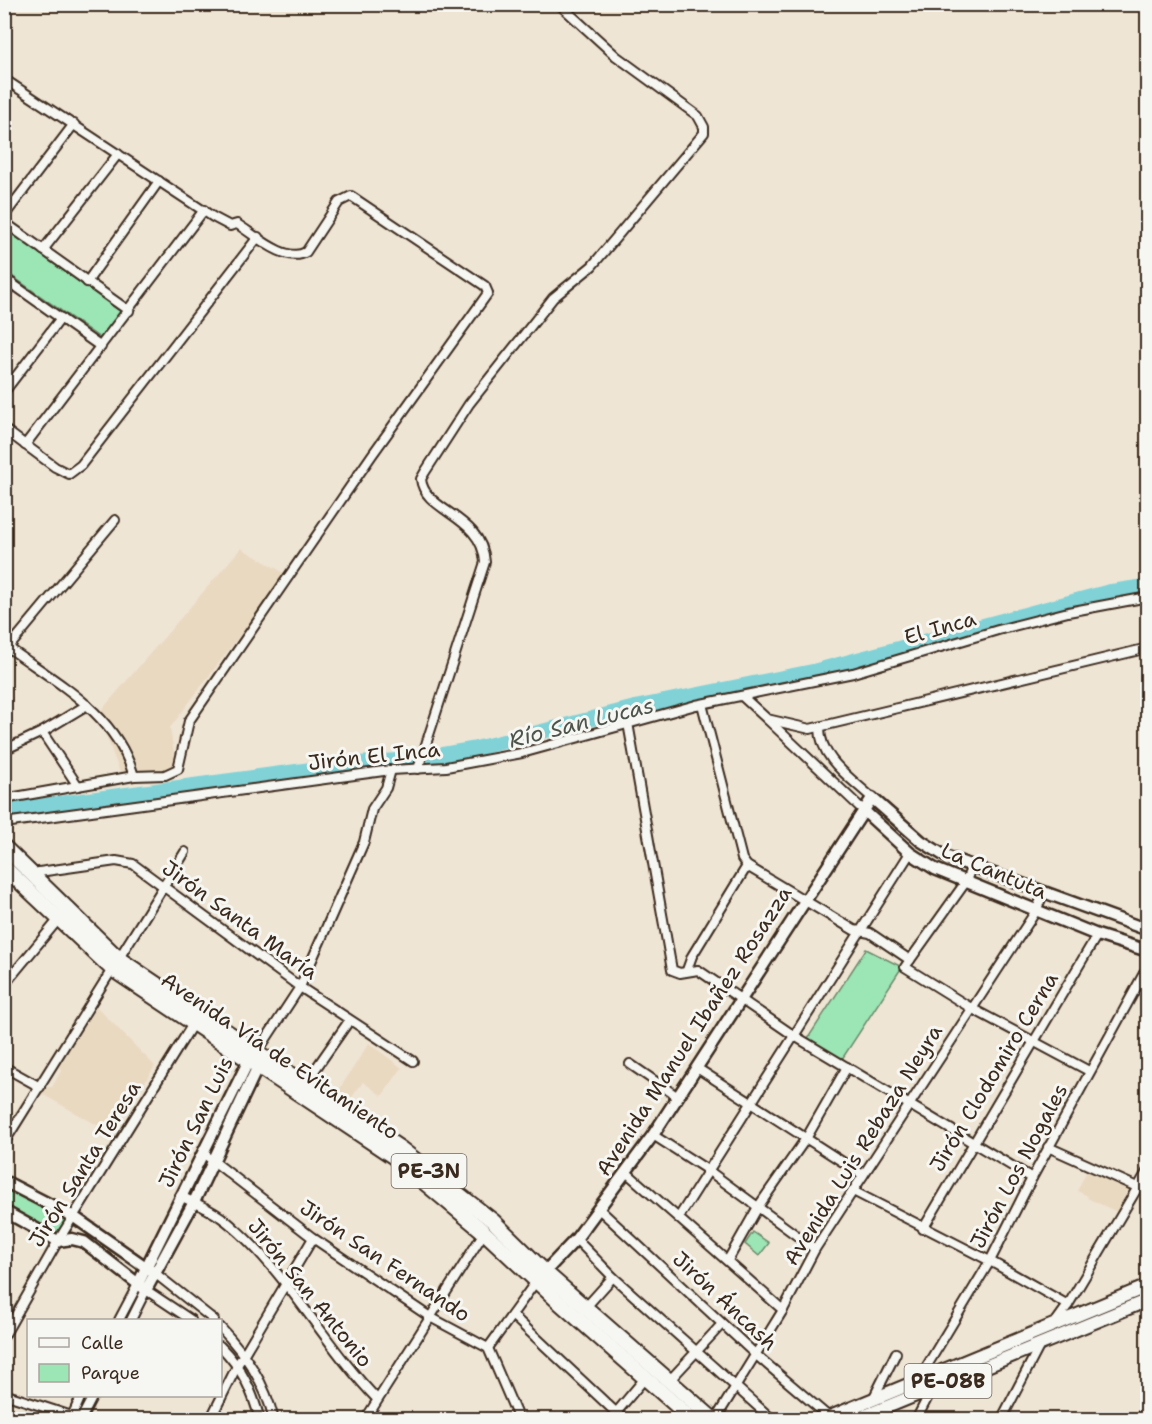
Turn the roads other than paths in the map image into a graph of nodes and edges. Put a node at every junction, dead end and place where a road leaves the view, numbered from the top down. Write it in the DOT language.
graph roads {
  1 [pos="559,4"];
  2 [pos="4,79"];
  3 [pos="74,124"];
  4 [pos="118,153"];
  5 [pos="159,181"];
  6 [pos="204,210"];
  7 [pos="4,216"];
  8 [pos="4,222"];
  9 [pos="258,237"];
  10 [pos="43,250"];
  11 [pos="4,278"];
  12 [pos="87,282"];
  13 [pos="12,284"];
  14 [pos="4,295"];
  15 [pos="129,311"];
  16 [pos="61,318"];
  17 [pos="101,347"];
  18 [pos="4,392"];
  19 [pos="4,429"];
  20 [pos="25,444"];
  21 [pos="115,520"];
  22 [pos="1148,597"];
  23 [pos="1148,648"];
  24 [pos="7,650"];
  25 [pos="742,696"];
  26 [pos="702,704"];
  27 [pos="87,705"];
  28 [pos="767,719"];
  29 [pos="628,723"];
  30 [pos="820,728"];
  31 [pos="804,729"];
  32 [pos="42,732"];
  33 [pos="796,746"];
  34 [pos="4,750"];
  35 [pos="419,767"];
  36 [pos="391,770"];
  37 [pos="134,776"];
  38 [pos="78,786"];
  39 [pos="872,798"];
  40 [pos="4,799"];
  41 [pos="863,810"];
  42 [pos="4,823"];
  43 [pos="4,846"];
  44 [pos="185,852"];
  45 [pos="910,853"];
  46 [pos="747,866"];
  47 [pos="972,866"];
  48 [pos="4,867"];
  49 [pos="30,873"];
  50 [pos="965,883"];
  51 [pos="165,888"];
  52 [pos="1044,892"];
  53 [pos="804,898"];
  54 [pos="1036,911"];
  55 [pos="58,920"];
  56 [pos="1148,930"];
  57 [pos="859,931"];
  58 [pos="1097,935"];
  59 [pos="1148,951"];
  60 [pos="907,963"];
  61 [pos="115,964"];
  62 [pos="1148,966"];
  63 [pos="687,970"];
  64 [pos="4,985"];
  65 [pos="300,987"];
  66 [pos="740,1000"];
  67 [pos="971,1008"];
  68 [pos="197,1018"];
  69 [pos="349,1021"];
  70 [pos="793,1035"];
  71 [pos="1034,1040"];
  72 [pos="255,1058"];
  73 [pos="413,1061"];
  74 [pos="630,1064"];
  75 [pos="4,1067"];
  76 [pos="847,1067"];
  77 [pos="697,1068"];
  78 [pos="1089,1071"];
  79 [pos="305,1084"];
  80 [pos="40,1087"];
  81 [pos="678,1097"];
  82 [pos="752,1102"];
  83 [pos="908,1104"];
  84 [pos="370,1134"];
  85 [pos="653,1135"];
  86 [pos="807,1137"];
  87 [pos="973,1142"];
  88 [pos="4,1143"];
  89 [pos="1048,1147"];
  90 [pos="203,1153"];
  91 [pos="213,1161"];
  92 [pos="1148,1170"];
  93 [pos="709,1171"];
  94 [pos="626,1172"];
  95 [pos="863,1175"];
  96 [pos="1032,1178"];
  97 [pos="4,1181"];
  98 [pos="1137,1187"];
  99 [pos="853,1191"];
  100 [pos="180,1196"];
  101 [pos="194,1202"];
  102 [pos="758,1207"];
  103 [pos="599,1209"];
  104 [pos="4,1211"];
  105 [pos="74,1217"];
  106 [pos="679,1217"];
  107 [pos="489,1226"];
  108 [pos="923,1229"];
  109 [pos="313,1238"];
  110 [pos="576,1239"];
  111 [pos="58,1241"];
  112 [pos="815,1249"];
  113 [pos="728,1260"];
  114 [pos="990,1261"];
  115 [pos="146,1267"];
  116 [pos="156,1274"];
  117 [pos="542,1276"];
  118 [pos="613,1276"];
  119 [pos="285,1285"];
  120 [pos="1148,1286"];
  121 [pos="142,1287"];
  122 [pos="1148,1300"];
  123 [pos="1068,1305"];
  124 [pos="586,1307"];
  125 [pos="783,1310"];
  126 [pos="512,1315"];
  127 [pos="430,1317"];
  128 [pos="120,1319"];
  129 [pos="131,1319"];
  130 [pos="189,1319"];
  131 [pos="213,1319"];
  132 [pos="722,1324"];
  133 [pos="1053,1324"];
  134 [pos="222,1329"];
  135 [pos="4,1336"];
  136 [pos="1041,1342"];
  137 [pos="222,1348"];
  138 [pos="488,1348"];
  139 [pos="698,1352"];
  140 [pos="244,1353"];
  141 [pos="896,1353"];
  142 [pos="755,1354"];
  143 [pos="238,1364"];
  144 [pos="650,1373"];
  145 [pos="919,1380"];
  146 [pos="669,1381"];
  147 [pos="737,1386"];
  148 [pos="932,1388"];
  149 [pos="4,1394"];
  150 [pos="222,1395"];
  151 [pos="80,1397"];
  152 [pos="92,1397"];
  153 [pos="221,1397"];
  154 [pos="377,1399"];
  155 [pos="873,1400"];
  156 [pos="1148,1405"];
  157 [pos="620,1416"];
  158 [pos="71,1417"];
  159 [pos="826,1418"];
  160 [pos="82,1419"];
  161 [pos="210,1419"];
  162 [pos="260,1419"];
  163 [pos="273,1419"];
  164 [pos="365,1419"];
  165 [pos="519,1419"];
  166 [pos="610,1419"];
  167 [pos="693,1419"];
  168 [pos="714,1419"];
  169 [pos="773,1419"];
  170 [pos="855,1419"];
  171 [pos="916,1419"];
  172 [pos="1001,1419"];
  173 [pos="1139,1419"];
  1 -- 35 [label="street"];
  2 -- 3 [label="street"];
  3 -- 4 [label="street"];
  3 -- 7 [label="street"];
  4 -- 5 [label="street"];
  4 -- 10 [label="street"];
  5 -- 6 [label="street"];
  5 -- 12 [label="street"];
  6 -- 9 [label="street"];
  6 -- 15 [label="street"];
  8 -- 10 [label="street"];
  9 -- 20 [label="street"];
  9 -- 37 [label="street"];
  10 -- 12 [label="street"];
  11 -- 13 [label="street"];
  12 -- 15 [label="street"];
  13 -- 14 [label="street"];
  13 -- 16 [label="street"];
  15 -- 17 [label="street"];
  16 -- 17 [label="street"];
  16 -- 18 [label="street"];
  17 -- 20 [label="street"];
  19 -- 20 [label="street"];
  21 -- 24 [label="street"];
  22 -- 25 [label="street, El Inca"];
  23 -- 30 [label="street"];
  24 -- 27 [label="street"];
  25 -- 26 [label="street, Jirón El Inca"];
  25 -- 28 [label="street, La Cantuta"];
  26 -- 29 [label="street, Jirón El Inca"];
  26 -- 46 [label="street"];
  27 -- 32 [label="street"];
  27 -- 37 [label="street"];
  28 -- 31 [label="street"];
  28 -- 33 [label="street, La Cantuta"];
  29 -- 35 [label="street, Jirón El Inca"];
  29 -- 63 [label="street"];
  30 -- 31 [label="street"];
  30 -- 39 [label="street, La Cantuta"];
  31 -- 33 [label="street"];
  32 -- 34 [label="street"];
  32 -- 38 [label="street"];
  33 -- 41 [label="street, La Cantuta"];
  35 -- 36 [label="street, Jirón El Inca"];
  36 -- 42 [label="street, Jirón El Inca"];
  36 -- 65 [label="street"];
  37 -- 38 [label="street"];
  38 -- 40 [label="street"];
  39 -- 41 [label="street, Avenida Manuel Ibañez Rosazza"];
  39 -- 47 [label="street, La Cantuta"];
  41 -- 45 [label="street, La Cantuta"];
  41 -- 53 [label="street, Avenida Manuel Ibañez Rosazza"];
  43 -- 49 [label="highway, PE-3N"];
  44 -- 51 [label="street"];
  45 -- 50 [label="street, La Cantuta"];
  45 -- 57 [label="street"];
  46 -- 53 [label="street"];
  46 -- 63 [label="street"];
  47 -- 50 [label="street"];
  47 -- 52 [label="street, La Cantuta"];
  48 -- 55 [label="highway, PE-3N"];
  49 -- 51 [label="street, Jirón Santa María"];
  49 -- 61 [label="highway, PE-3N"];
  50 -- 54 [label="street, La Cantuta"];
  50 -- 60 [label="street"];
  51 -- 61 [label="street"];
  51 -- 65 [label="street, Jirón Santa María"];
  52 -- 54 [label="street, Avenida Luis Rebaza Neyra"];
  52 -- 56 [label="street, La Cantuta"];
  53 -- 57 [label="street"];
  53 -- 66 [label="street, Avenida Manuel Ibañez Rosazza"];
  54 -- 58 [label="street, La Cantuta"];
  54 -- 67 [label="street, Avenida Luis Rebaza Neyra"];
  55 -- 61 [label="highway, Avenida Vía de Evitamiento / PE-3N"];
  55 -- 64 [label="street"];
  57 -- 60 [label="street"];
  57 -- 70 [label="street"];
  58 -- 59 [label="street, La Cantuta"];
  58 -- 71 [label="street, Jirón Clodomiro Cerna"];
  60 -- 67 [label="street"];
  61 -- 68 [label="highway, Avenida Vía de Evitamiento / PE-3N"];
  61 -- 80 [label="street"];
  62 -- 78 [label="street, Jirón Los Nogales"];
  63 -- 66 [label="street"];
  65 -- 69 [label="street, Jirón Santa María"];
  65 -- 72 [label="street"];
  66 -- 70 [label="street"];
  66 -- 77 [label="street, Avenida Manuel Ibañez Rosazza"];
  67 -- 71 [label="street"];
  67 -- 83 [label="street, Avenida Luis Rebaza Neyra"];
  68 -- 72 [label="highway, Avenida Vía de Evitamiento / PE-3N"];
  68 -- 105 [label="street, Jirón Santa Teresa"];
  69 -- 73 [label="street, Jirón Santa María"];
  69 -- 79 [label="street"];
  70 -- 76 [label="street"];
  70 -- 82 [label="street"];
  71 -- 78 [label="street"];
  71 -- 87 [label="street, Jirón Clodomiro Cerna"];
  72 -- 79 [label="highway, PE-3N"];
  72 -- 84 [label="highway, Avenida Vía de Evitamiento / PE-3N"];
  72 -- 90 [label="street, Jirón San Luis"];
  72 -- 91 [label="street, Jirón San Luis"];
  74 -- 81 [label="street"];
  75 -- 80 [label="street"];
  76 -- 83 [label="street"];
  76 -- 86 [label="street"];
  77 -- 81 [label="street, Avenida Manuel Ibañez Rosazza"];
  77 -- 82 [label="street"];
  78 -- 89 [label="street, Jirón Los Nogales"];
  79 -- 84 [label="highway, PE-3N"];
  80 -- 88 [label="street"];
  81 -- 85 [label="street, Avenida Manuel Ibañez Rosazza"];
  82 -- 86 [label="street"];
  82 -- 93 [label="street"];
  83 -- 87 [label="street"];
  83 -- 95 [label="street, Avenida Luis Rebaza Neyra"];
  84 -- 107 [label="highway, PE-3N"];
  85 -- 93 [label="street"];
  85 -- 94 [label="street, Avenida Manuel Ibañez Rosazza"];
  86 -- 95 [label="street"];
  86 -- 102 [label="street"];
  87 -- 96 [label="street"];
  87 -- 108 [label="street, Jirón Clodomiro Cerna"];
  89 -- 96 [label="street, Jirón Los Nogales"];
  89 -- 98 [label="street"];
  90 -- 91 [label="street, Jirón San Fernando"];
  90 -- 100 [label="street, Jirón San Luis"];
  91 -- 101 [label="street, Jirón San Luis"];
  91 -- 109 [label="street, Jirón San Fernando"];
  92 -- 98 [label="street"];
  93 -- 102 [label="street"];
  93 -- 106 [label="street"];
  94 -- 103 [label="street, Avenida Manuel Ibañez Rosazza"];
  94 -- 106 [label="street"];
  95 -- 99 [label="street, Avenida Luis Rebaza Neyra"];
  96 -- 114 [label="street, Jirón Los Nogales"];
  97 -- 105 [label="street"];
  98 -- 123 [label="street"];
  99 -- 108 [label="street"];
  99 -- 112 [label="street, Avenida Luis Rebaza Neyra"];
  100 -- 101 [label="street, Jirón San Antonio"];
  100 -- 115 [label="street, Jirón San Luis"];
  101 -- 116 [label="street, Jirón San Luis"];
  101 -- 119 [label="street, Jirón San Antonio"];
  102 -- 112 [label="street"];
  102 -- 113 [label="street"];
  103 -- 110 [label="street, Avenida Manuel Ibañez Rosazza"];
  103 -- 132 [label="street, Jirón Áncash"];
  104 -- 111 [label="street"];
  105 -- 111 [label="street, Jirón Santa Teresa"];
  105 -- 115 [label="street"];
  106 -- 113 [label="street"];
  107 -- 117 [label="highway, PE-3N"];
  107 -- 127 [label="street"];
  108 -- 114 [label="street"];
  109 -- 119 [label="street"];
  109 -- 127 [label="street, Jirón San Fernando"];
  110 -- 117 [label="street, Avenida Manuel Ibañez Rosazza"];
  110 -- 118 [label="street"];
  111 -- 121 [label="street"];
  111 -- 135 [label="street, Jirón Santa Teresa"];
  112 -- 125 [label="street, Avenida Luis Rebaza Neyra"];
  113 -- 125 [label="street"];
  114 -- 123 [label="street"];
  114 -- 145 [label="street, Jirón Los Nogales"];
  115 -- 116 [label="street"];
  115 -- 121 [label="street, Jirón San Luis"];
  116 -- 121 [label="street, Jirón San Luis"];
  116 -- 131 [label="street"];
  117 -- 124 [label="highway, PE-3N"];
  117 -- 126 [label="street"];
  117 -- 144 [label="highway, PE-3N"];
  118 -- 124 [label="street"];
  118 -- 139 [label="street"];
  119 -- 140 [label="street"];
  119 -- 154 [label="street, Jirón San Antonio"];
  120 -- 133 [label="main road, PE-08B"];
  121 -- 128 [label="street, Jirón San Luis"];
  121 -- 129 [label="street, Jirón San Luis"];
  121 -- 130 [label="street"];
  122 -- 136 [label="main road, PE-08B"];
  123 -- 133 [label="street"];
  124 -- 144 [label="highway, PE-3N"];
  125 -- 142 [label="street, Avenida Luis Rebaza Neyra"];
  126 -- 138 [label="street"];
  126 -- 157 [label="street"];
  127 -- 138 [label="street, Jirón San Fernando"];
  127 -- 154 [label="street"];
  132 -- 139 [label="street"];
  132 -- 142 [label="street, Jirón Áncash"];
  133 -- 136 [label="street"];
  133 -- 145 [label="main road, PE-08B"];
  134 -- 140 [label="street"];
  136 -- 148 [label="main road, PE-08B"];
  136 -- 172 [label="street"];
  137 -- 143 [label="street"];
  138 -- 165 [label="street"];
  139 -- 146 [label="street"];
  139 -- 147 [label="street"];
  140 -- 143 [label="street"];
  140 -- 163 [label="street"];
  141 -- 155 [label="street"];
  142 -- 147 [label="street, Avenida Luis Rebaza Neyra"];
  142 -- 159 [label="street, Jirón Áncash"];
  143 -- 150 [label="street"];
  143 -- 162 [label="street"];
  144 -- 146 [label="highway, PE-3N"];
  144 -- 157 [label="street"];
  144 -- 167 [label="highway, PE-3N"];
  145 -- 155 [label="main road, PE-08B"];
  146 -- 168 [label="highway, PE-3N"];
  147 -- 168 [label="street, Avenida Luis Rebaza Neyra"];
  147 -- 169 [label="street"];
  148 -- 170 [label="main road, PE-08B"];
  148 -- 171 [label="street"];
  149 -- 158 [label="street"];
  151 -- 158 [label="street"];
  152 -- 160 [label="street"];
  153 -- 161 [label="street"];
  154 -- 164 [label="street"];
  155 -- 159 [label="main road, PE-08B"];
  156 -- 173 [label="street"];
  157 -- 166 [label="street"];
  158 -- 160 [label="street"];
}
